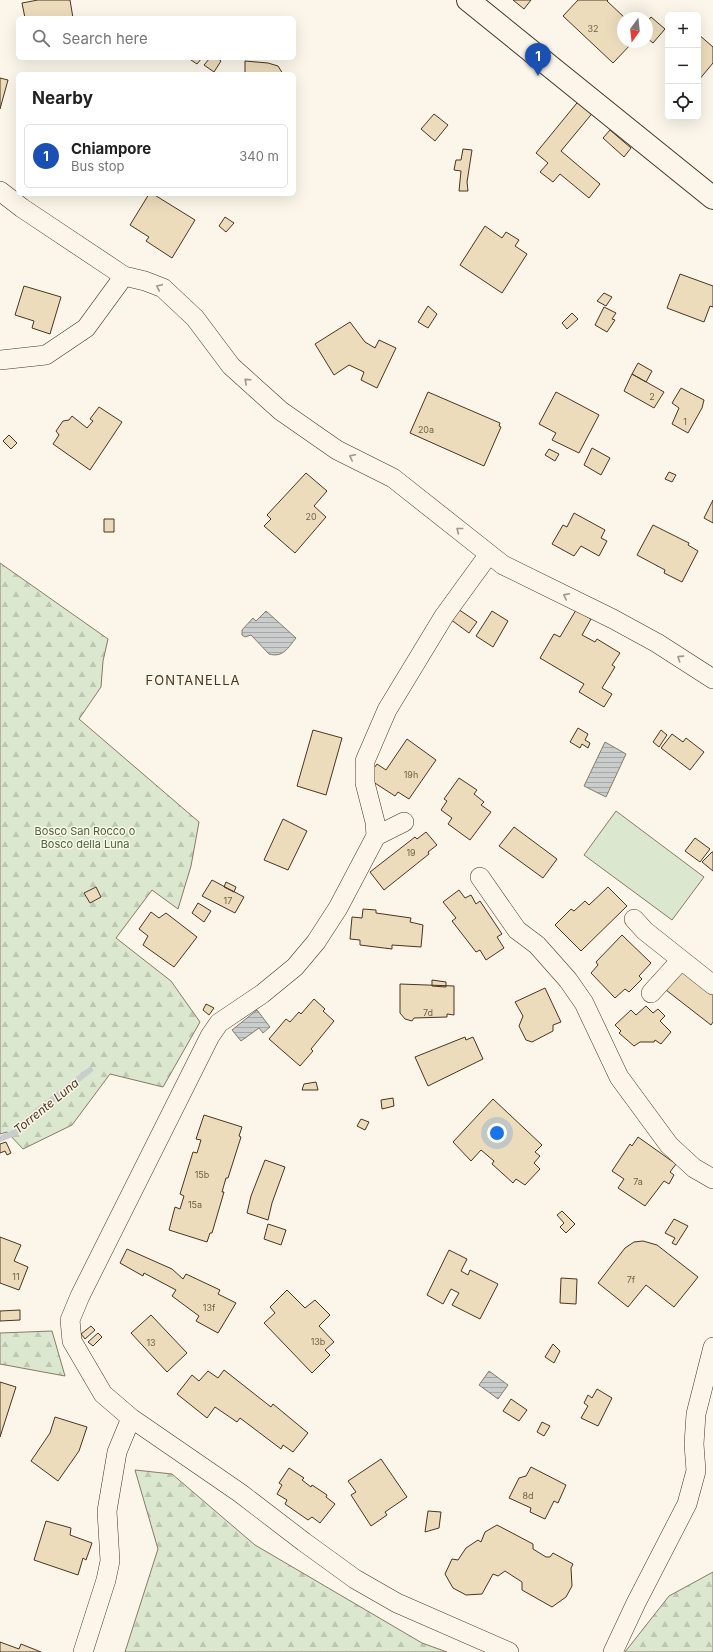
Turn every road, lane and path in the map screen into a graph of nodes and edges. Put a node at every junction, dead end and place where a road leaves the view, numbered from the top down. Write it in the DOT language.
graph roads {
  1 [pos="468,0"];
  2 [pos="0,191"];
  3 [pos="713,198"];
  4 [pos="124,276"];
  5 [pos="0,360"];
  6 [pos="489,554"];
  7 [pos="713,679"];
  8 [pos="404,822"];
  9 [pos="376,836"];
  10 [pos="480,877"];
  11 [pos="634,919"];
  12 [pos="681,960"];
  13 [pos="713,985"];
  14 [pos="651,992"];
  15 [pos="713,1179"];
  16 [pos="713,1347"];
  17 [pos="131,1418"];
  18 [pos="83,1652"];
  19 [pos="509,1652"];
  20 [pos="613,1652"];
  1 -- 3 [label="street"];
  2 -- 4 [label="street"];
  4 -- 5 [label="street"];
  6 -- 4 [label="street, one-way"];
  7 -- 6 [label="street, one-way"];
  6 -- 9 [label="street"];
  8 -- 9 [label="street"];
  9 -- 17 [label="street"];
  10 -- 15 [label="street"];
  11 -- 12 [label="street"];
  12 -- 13 [label="street"];
  12 -- 14 [label="street"];
  16 -- 20 [label="street"];
  17 -- 18 [label="street"];
  17 -- 19 [label="street"];
}
